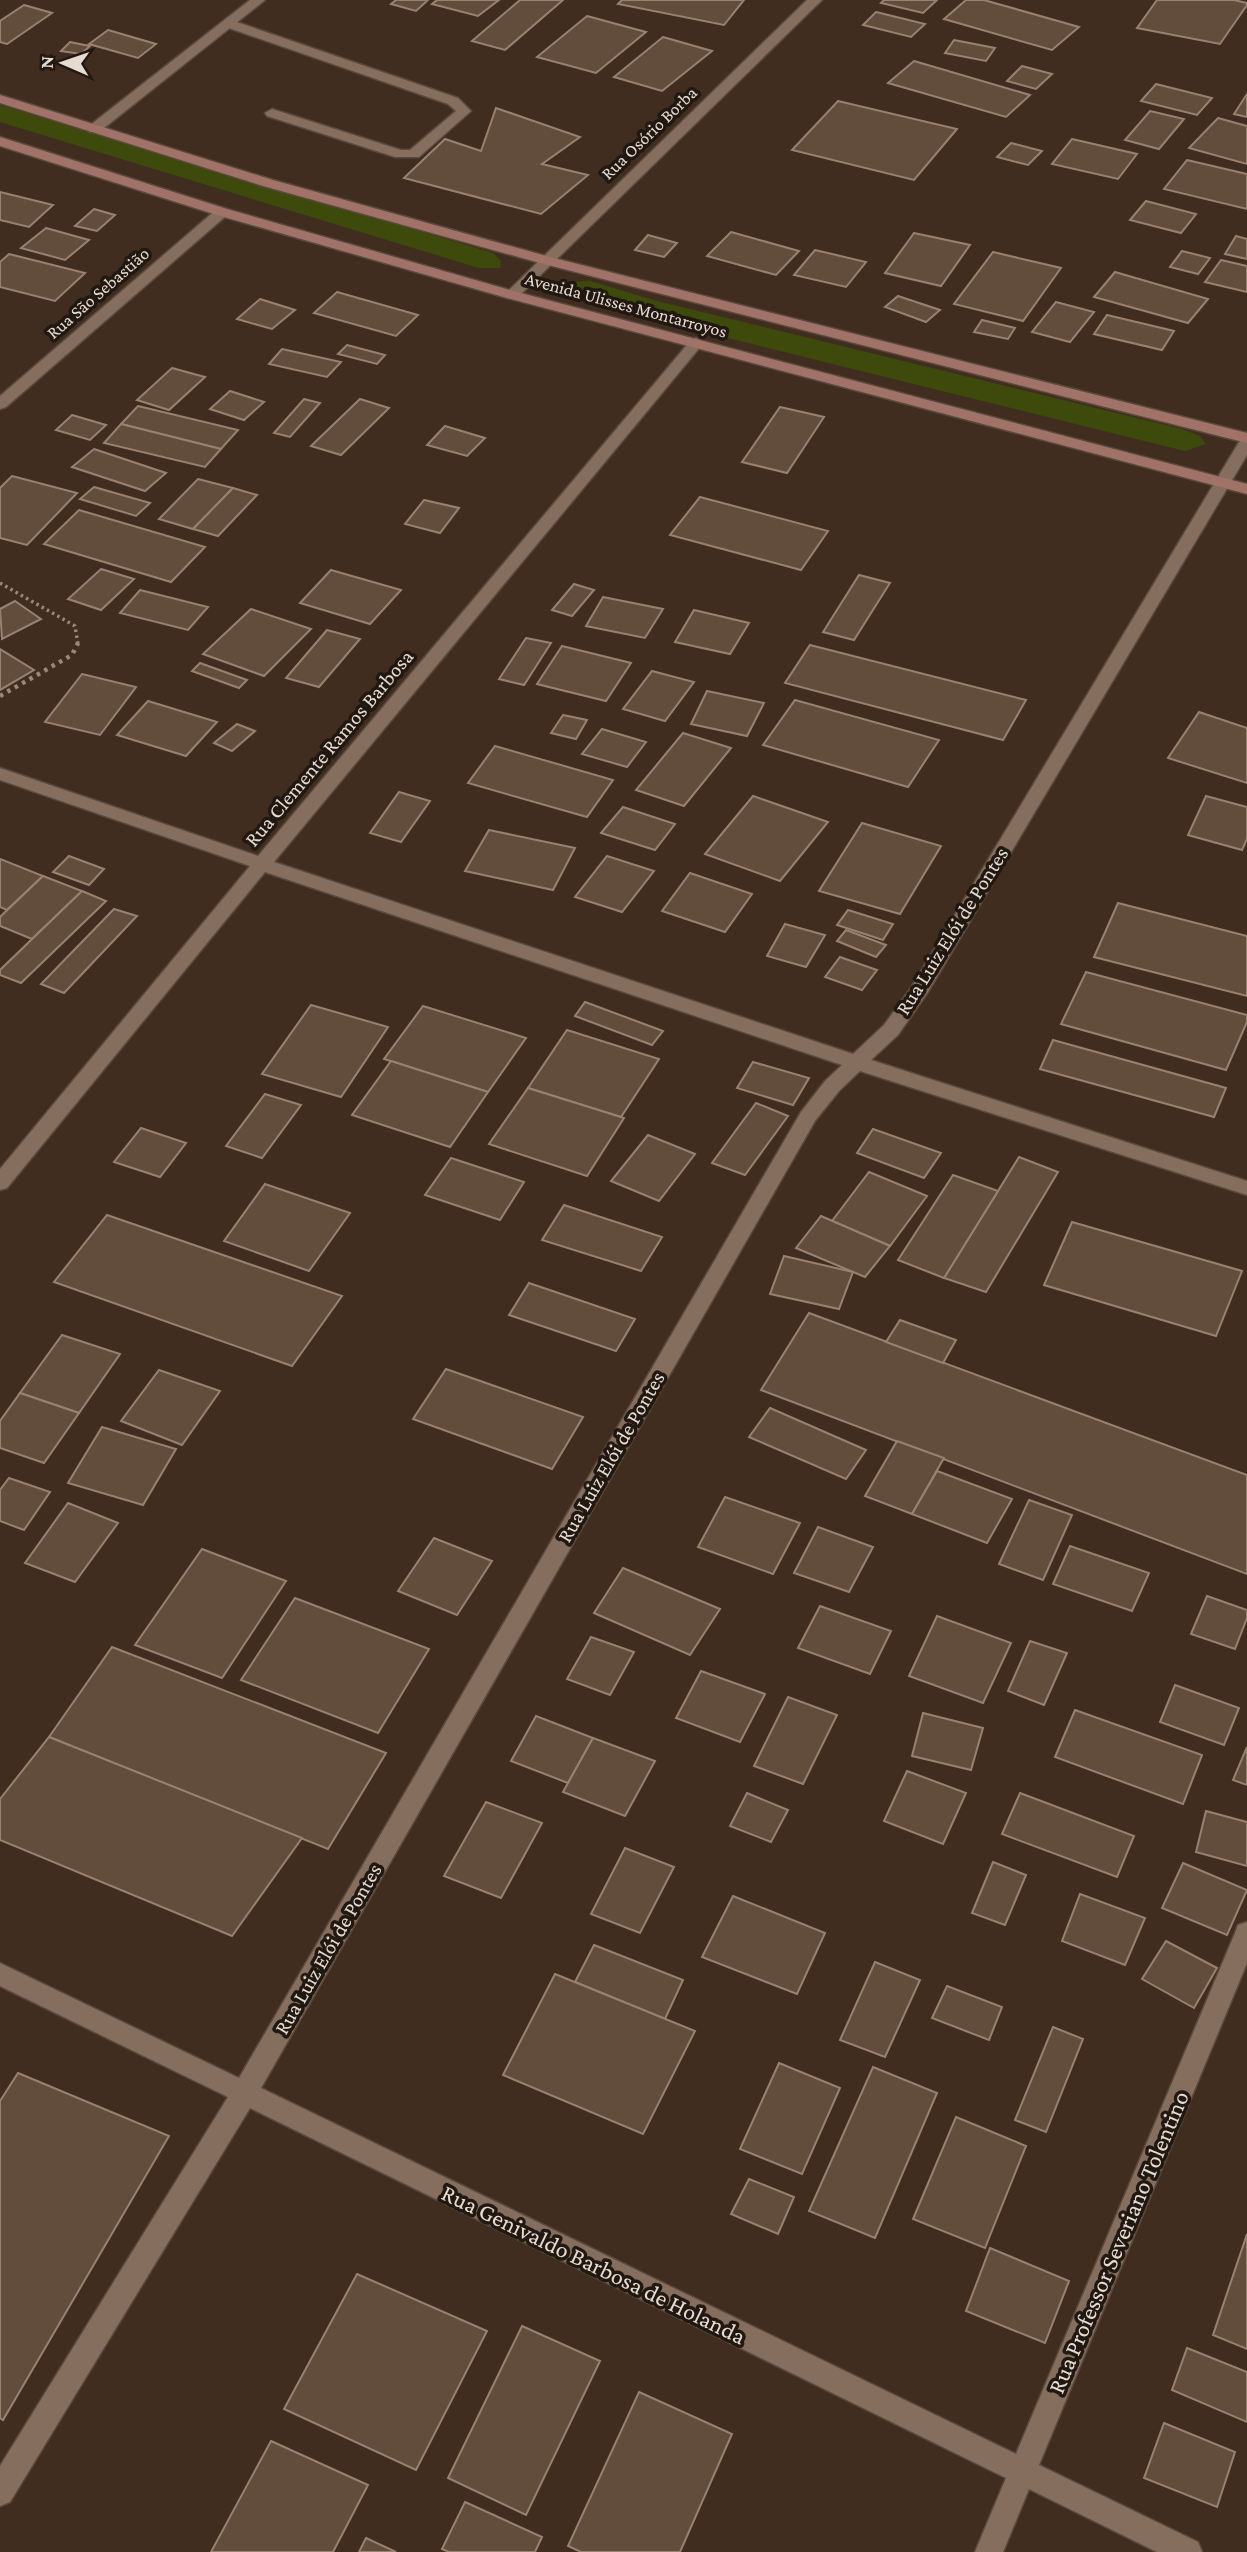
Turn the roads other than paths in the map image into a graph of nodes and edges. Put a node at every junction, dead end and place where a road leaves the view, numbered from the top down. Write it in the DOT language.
graph roads {
  1 [pos="258,0"];
  2 [pos="815,0"];
  3 [pos="228,23"];
  4 [pos="0,99"];
  5 [pos="272,113"];
  6 [pos="94,129"];
  7 [pos="0,141"];
  8 [pos="222,212"];
  9 [pos="545,260"];
  10 [pos="512,295"];
  11 [pos="696,343"];
  12 [pos="0,404"];
  13 [pos="1247,440"];
  14 [pos="1222,482"];
  15 [pos="1247,489"];
  16 [pos="0,774"];
  17 [pos="261,865"];
  18 [pos="854,1064"];
  19 [pos="0,1183"];
  20 [pos="1247,1188"];
  21 [pos="1247,1933"];
  22 [pos="0,1974"];
  23 [pos="244,2094"];
  24 [pos="1021,2472"];
  25 [pos="0,2492"];
  26 [pos="989,2552"];
  27 [pos="1188,2552"];
  1 -- 3 [label="street"];
  2 -- 9 [label="street, Rua Osório Borba"];
  3 -- 5 [label="street"];
  3 -- 6 [label="street"];
  4 -- 6 [label="main road, Avenida Ulisses Montarroyos"];
  6 -- 9 [label="main road, Avenida Ulisses Montarroyos"];
  7 -- 8 [label="main road, Avenida Ulisses Montarroyos"];
  8 -- 10 [label="main road, Avenida Ulisses Montarroyos"];
  8 -- 12 [label="street, Rua São Sebastião"];
  9 -- 10 [label="street, Rua Osório Borba"];
  9 -- 13 [label="main road, Avenida Ulisses Montarroyos"];
  10 -- 11 [label="main road, Avenida Ulisses Montarroyos"];
  11 -- 14 [label="main road, Avenida Ulisses Montarroyos"];
  11 -- 17 [label="street, Rua Clemente Ramos Barbosa"];
  13 -- 14 [label="street, Rua Luiz Elói de Pontes"];
  14 -- 15 [label="main road, Avenida Ulisses Montarroyos"];
  14 -- 18 [label="street, Rua Luiz Elói de Pontes"];
  16 -- 17 [label="street"];
  17 -- 18 [label="street"];
  17 -- 19 [label="street, Rua Clemente Ramos Barbosa"];
  18 -- 20 [label="street"];
  18 -- 23 [label="street, Rua Luiz Elói de Pontes"];
  21 -- 24 [label="street, Rua Professor Severiano Tolentino"];
  22 -- 23 [label="street, Rua Genivaldo Barbosa de Holanda"];
  23 -- 24 [label="street, Rua Genivaldo Barbosa de Holanda"];
  23 -- 25 [label="street, Rua Luiz Elói de Pontes"];
  24 -- 26 [label="street, Rua Professor Severiano Tolentino"];
  24 -- 27 [label="street, Rua Genivaldo Barbosa de Holanda"];
}
